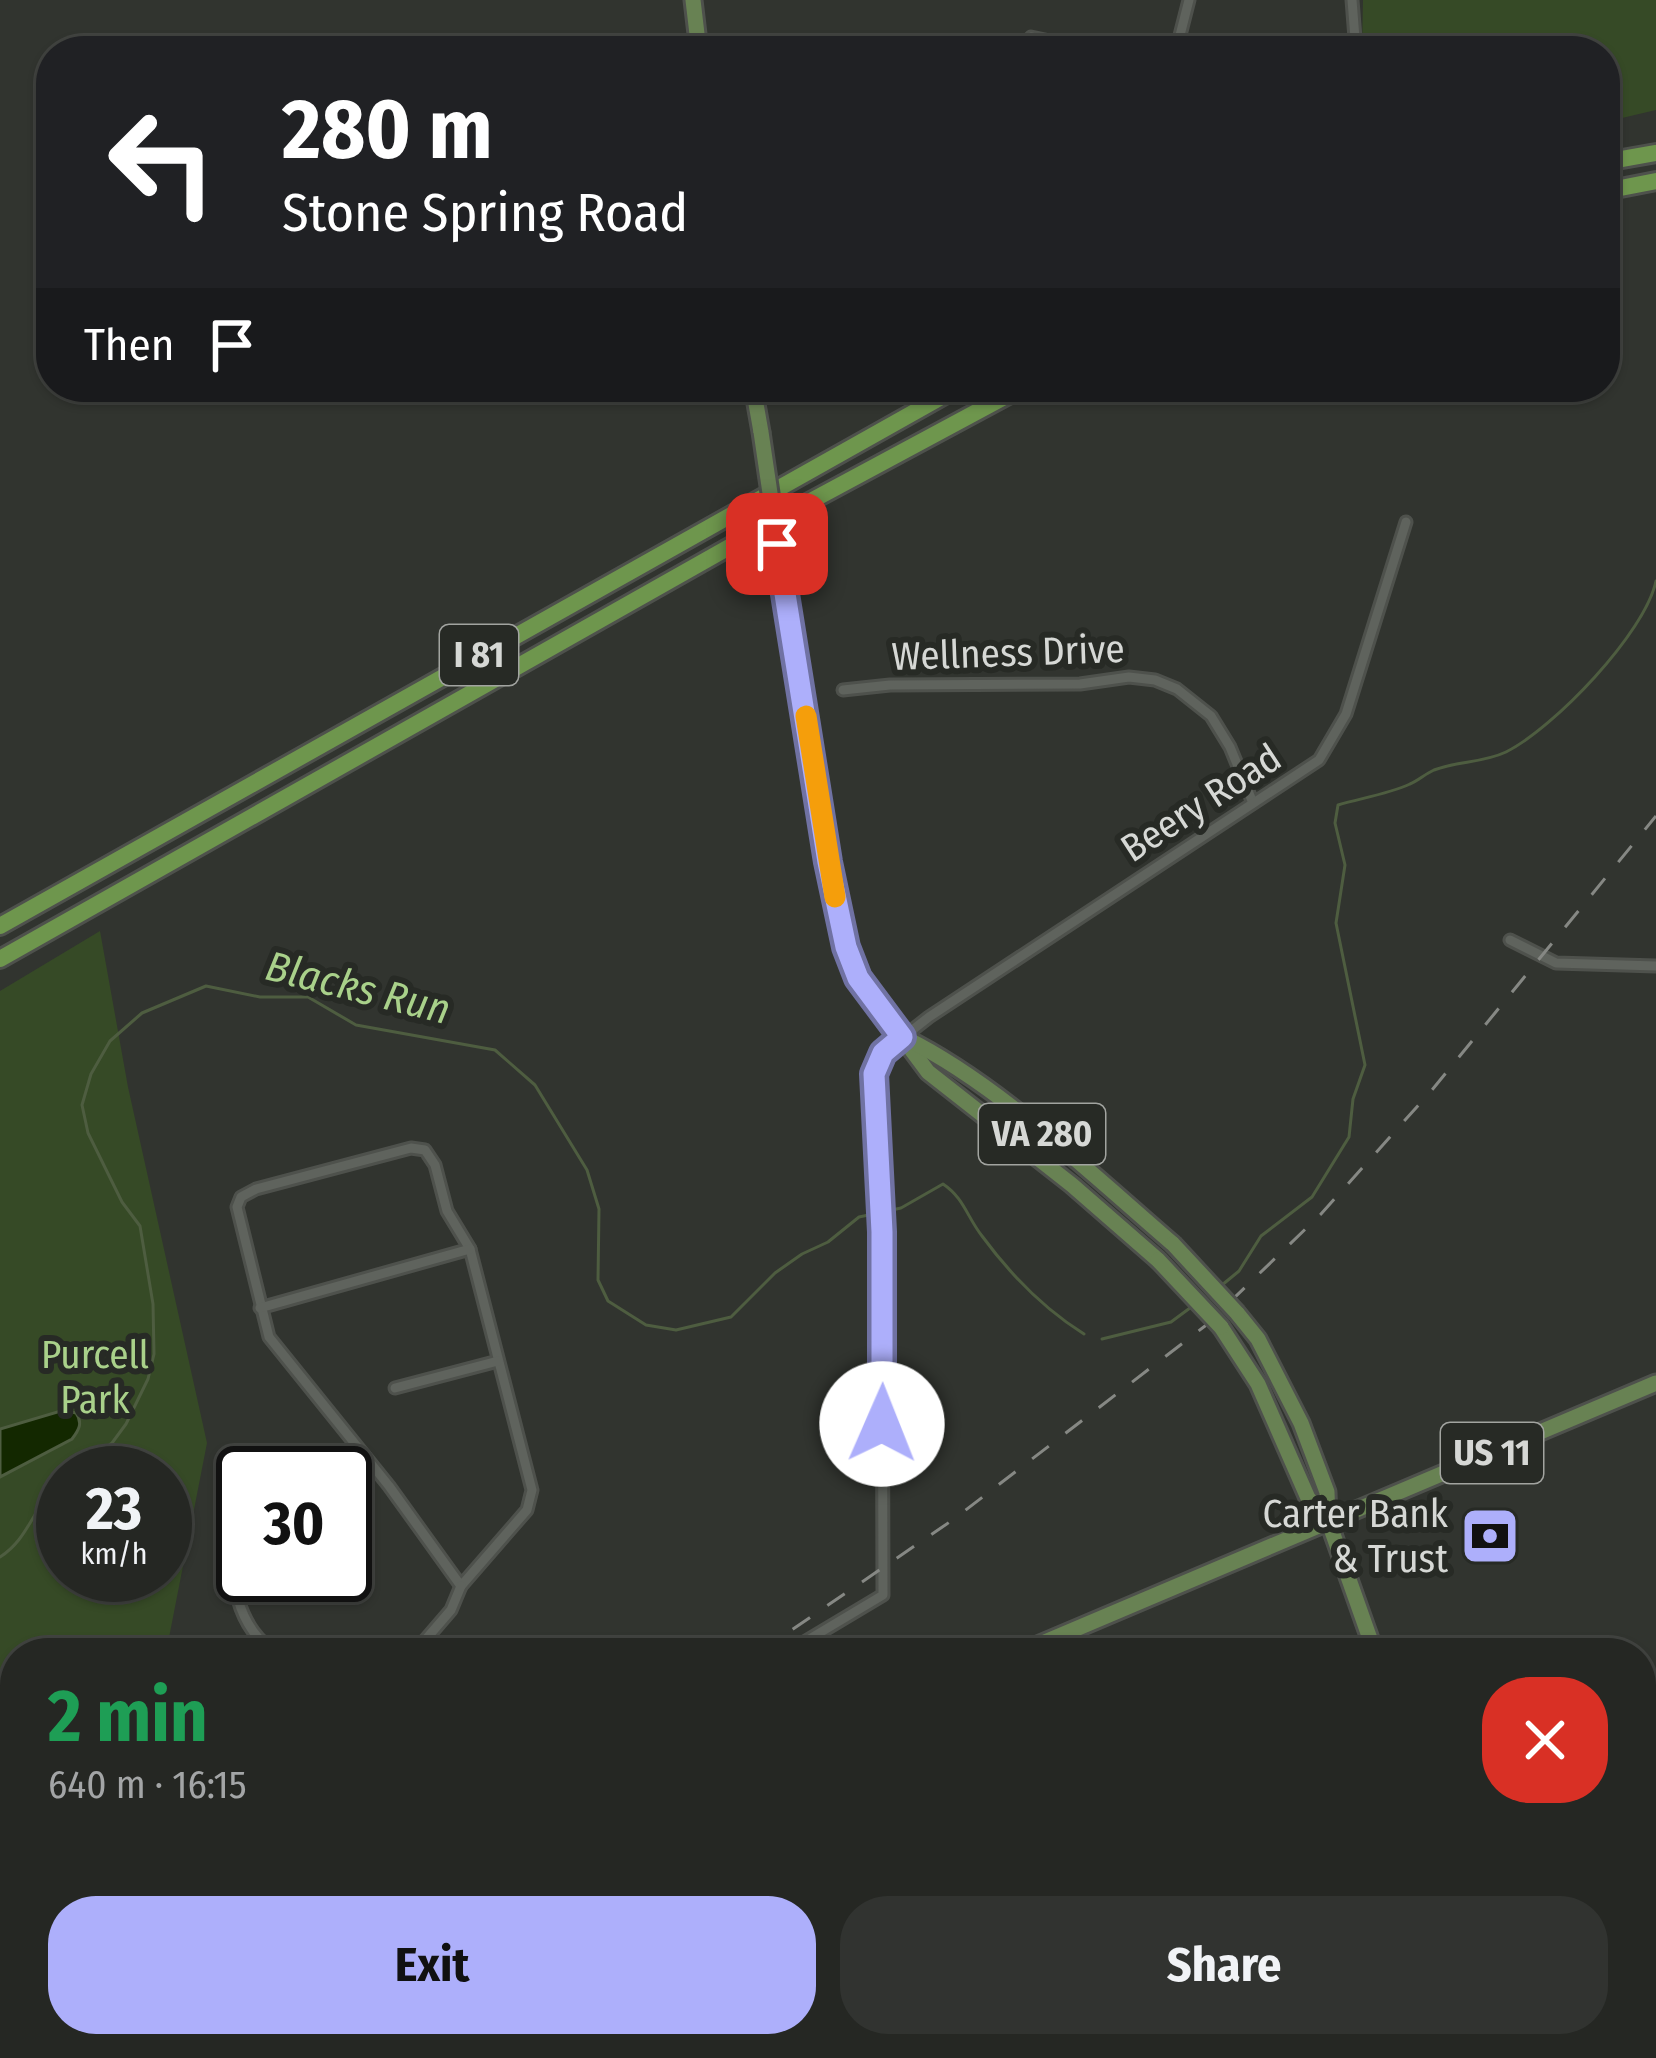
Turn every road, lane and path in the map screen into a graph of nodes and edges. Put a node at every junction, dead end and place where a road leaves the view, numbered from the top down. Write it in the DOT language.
graph roads {
  1 [pos="693,0"];
  2 [pos="1189,0"];
  3 [pos="1352,0"];
  4 [pos="697,36"];
  5 [pos="1180,36"];
  6 [pos="1355,36"];
  7 [pos="1656,153"];
  8 [pos="1620,159"];
  9 [pos="1656,182"];
  10 [pos="1620,188"];
  11 [pos="756,402"];
  12 [pos="932,402"];
  13 [pos="995,402"];
  14 [pos="1406,522"];
  15 [pos="843,690"];
  16 [pos="1253,803"];
  17 [pos="0,926"];
  18 [pos="1510,940"];
  19 [pos="0,959"];
  20 [pos="1656,966"];
  21 [pos="902,1037"];
  22 [pos="470,1249"];
  23 [pos="260,1308"];
  24 [pos="498,1361"];
  25 [pos="1656,1383"];
  26 [pos="395,1388"];
  27 [pos="1328,1520"];
  28 [pos="461,1586"];
  29 [pos="241,1602"];
  30 [pos="258,1638"];
  31 [pos="427,1638"];
  32 [pos="811,1638"];
  33 [pos="1054,1638"];
  34 [pos="1370,1638"];
  1 -- 4 [label="main road"];
  2 -- 5 [label="street"];
  3 -- 6 [label="street"];
  7 -- 8 [label="highway"];
  9 -- 10 [label="highway"];
  11 -- 21 [label="main road, VA 280, bridge"];
  12 -- 17 [label="highway, I 81"];
  13 -- 19 [label="highway, I 81"];
  14 -- 16 [label="street, Beery Road"];
  15 -- 16 [label="street, Wellness Drive"];
  16 -- 21 [label="street, Beery Road"];
  18 -- 20 [label="street"];
  21 -- 27 [label="main road, VA 280, bridge"];
  21 -- 27 [label="main road, VA 280, bridge"];
  21 -- 32 [label="street"];
  22 -- 23 [label="street"];
  22 -- 23 [label="street"];
  22 -- 24 [label="street"];
  23 -- 28 [label="street"];
  24 -- 26 [label="street"];
  24 -- 28 [label="street"];
  25 -- 27 [label="main road, US 11"];
  27 -- 33 [label="main road, US 11"];
  27 -- 34 [label="main road, VA 280"];
  28 -- 31 [label="street"];
  29 -- 30 [label="street"];
}
